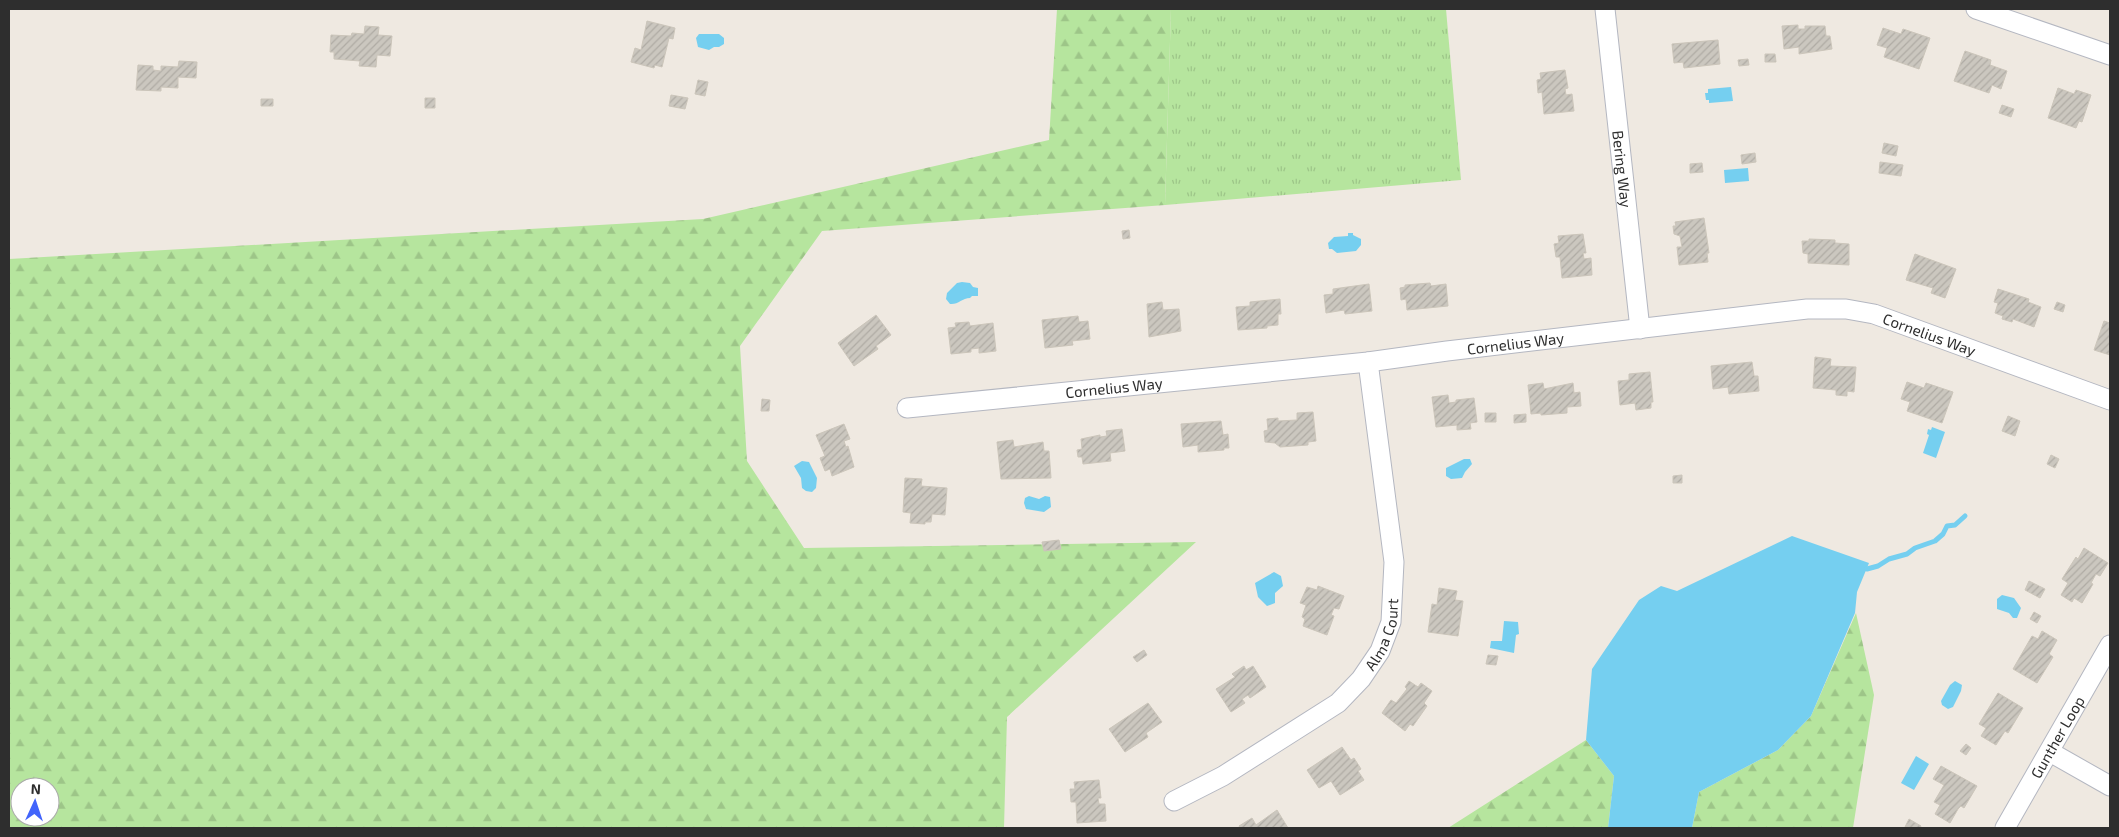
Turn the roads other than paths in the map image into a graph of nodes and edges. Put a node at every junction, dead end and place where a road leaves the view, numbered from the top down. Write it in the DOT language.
graph roads {
  1 [pos="1605,9"];
  2 [pos="1976,9"];
  3 [pos="2110,55"];
  4 [pos="1640,329"];
  5 [pos="1368,362"];
  6 [pos="2110,400"];
  7 [pos="907,408"];
  8 [pos="2110,645"];
  9 [pos="2050,752"];
  10 [pos="2110,786"];
  11 [pos="1174,801"];
  12 [pos="2005,828"];
  1 -- 4 [label="street, Bering Way"];
  2 -- 3 [label="street"];
  4 -- 5 [label="street, Cornelius Way"];
  4 -- 6 [label="street, Cornelius Way"];
  5 -- 7 [label="street, Cornelius Way"];
  5 -- 11 [label="street, Alma Court"];
  8 -- 9 [label="street, Gunther Loop"];
  9 -- 10 [label="street"];
  9 -- 12 [label="street, Gunther Loop"];
}
